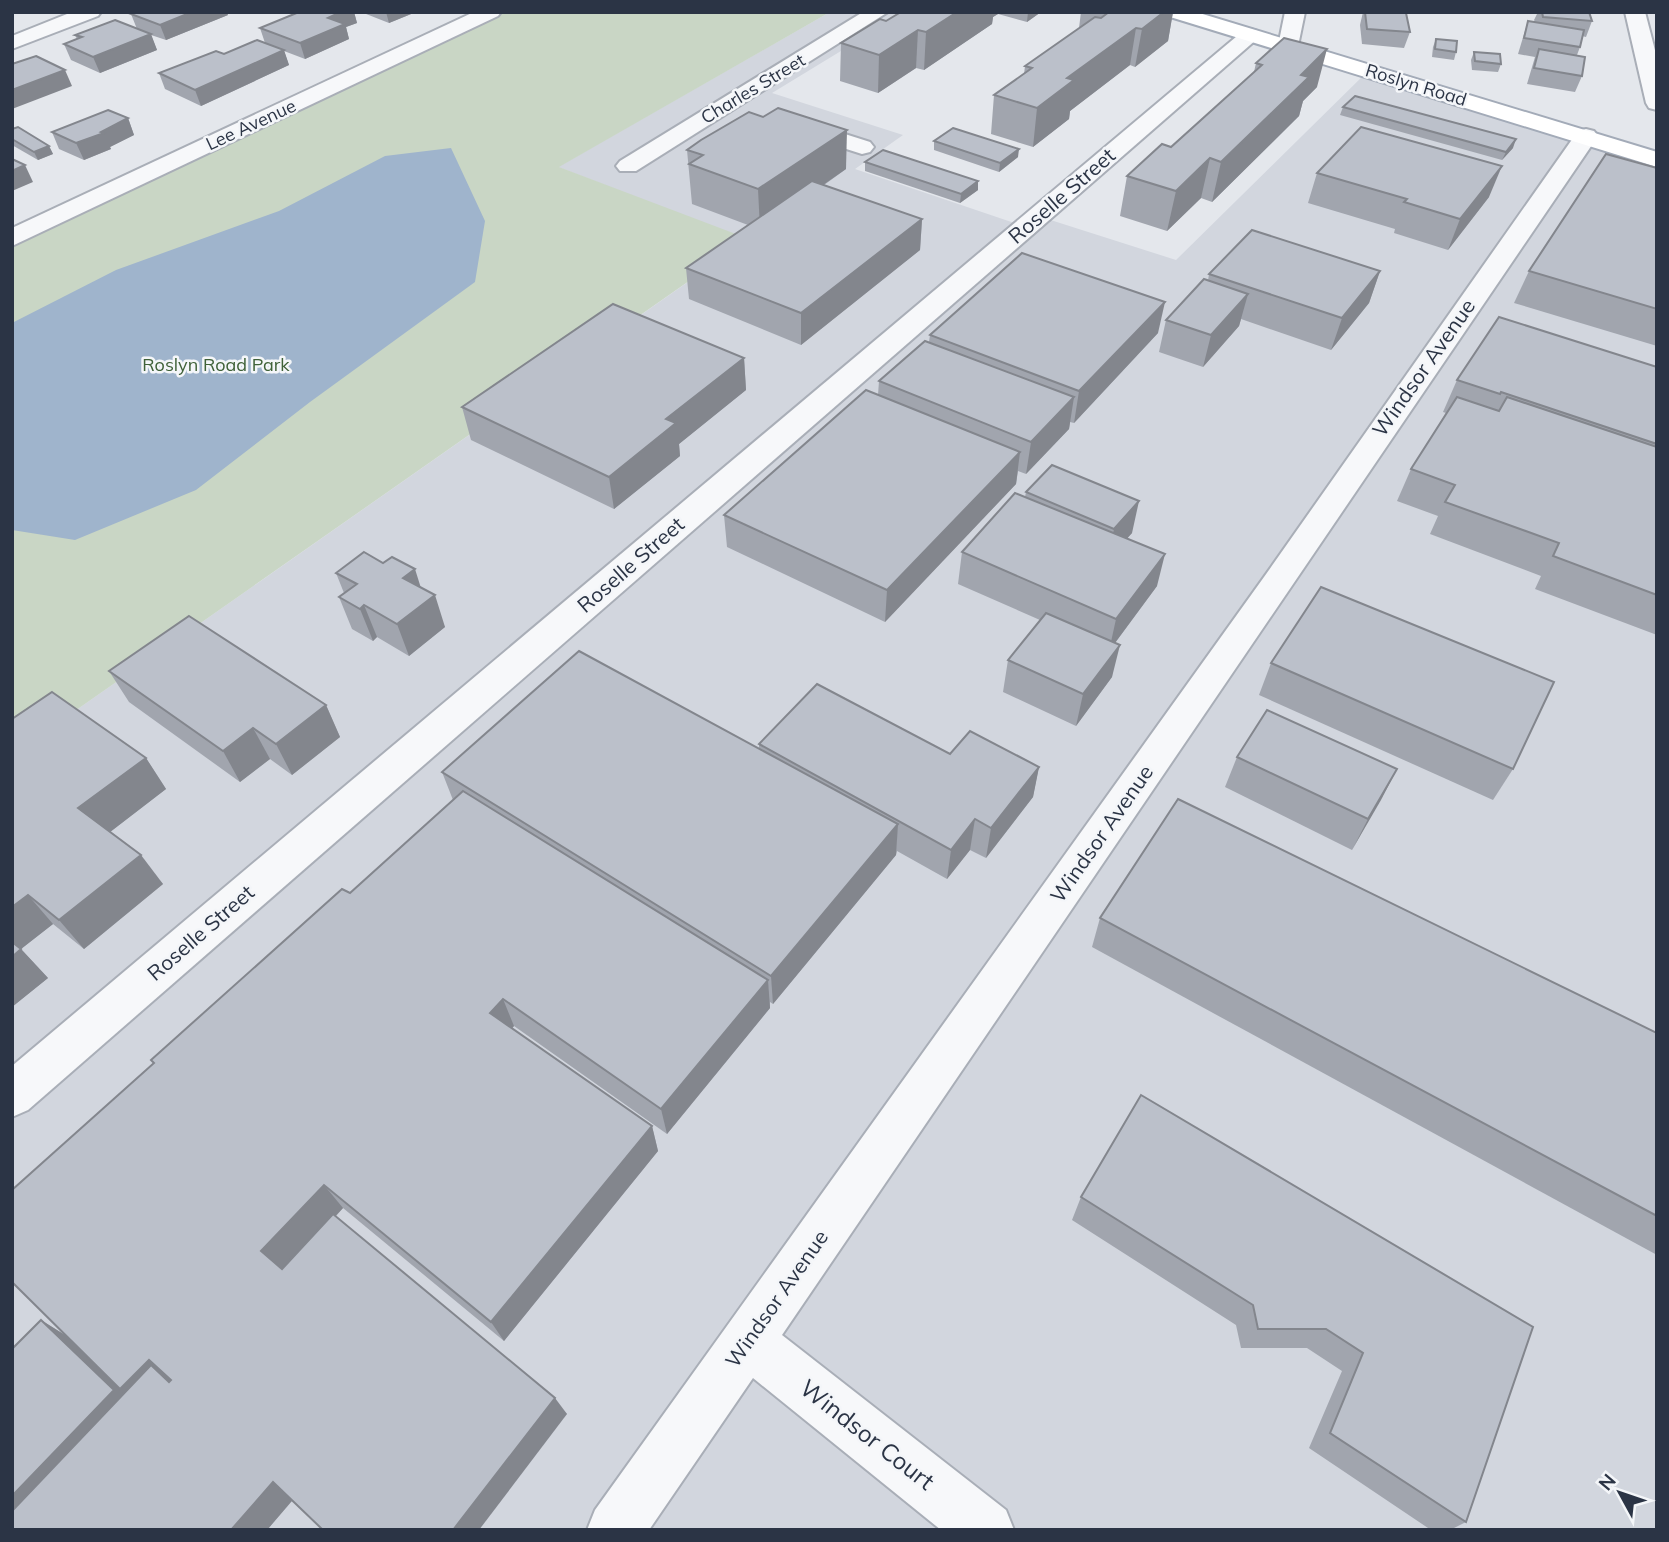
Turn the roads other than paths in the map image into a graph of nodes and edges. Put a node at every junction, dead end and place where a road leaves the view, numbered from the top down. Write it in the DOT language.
graph roads {
  1 [pos="91,12"];
  2 [pos="491,12"];
  3 [pos="878,12"];
  4 [pos="1174,12"];
  5 [pos="1295,12"];
  6 [pos="1635,12"];
  7 [pos="1250,35"];
  8 [pos="12,43"];
  9 [pos="1288,46"];
  10 [pos="730,103"];
  11 [pos="1657,103"];
  12 [pos="756,112"];
  13 [pos="783,120"];
  14 [pos="1586,136"];
  15 [pos="862,146"];
  16 [pos="1657,160"];
  17 [pos="628,166"];
  18 [pos="12,238"];
  19 [pos="12,1095"];
  20 [pos="747,1340"];
  21 [pos="615,1530"];
  22 [pos="986,1530"];
  1 -- 8 [label="street"];
  2 -- 18 [label="street, Lee Avenue"];
  3 -- 10 [label="street, Charles Street"];
  4 -- 7 [label="main road, Roslyn Road"];
  5 -- 9 [label="street"];
  6 -- 11 [label="street"];
  7 -- 9 [label="main road, Roslyn Road"];
  7 -- 19 [label="street, Roselle Street"];
  9 -- 14 [label="main road, Roslyn Road"];
  10 -- 12 [label="street"];
  10 -- 17 [label="street, Charles Street"];
  13 -- 15 [label="street"];
  14 -- 16 [label="main road, Roslyn Road"];
  14 -- 20 [label="street, Windsor Avenue"];
  20 -- 21 [label="street, Windsor Avenue"];
  20 -- 22 [label="street, Windsor Court"];
}
